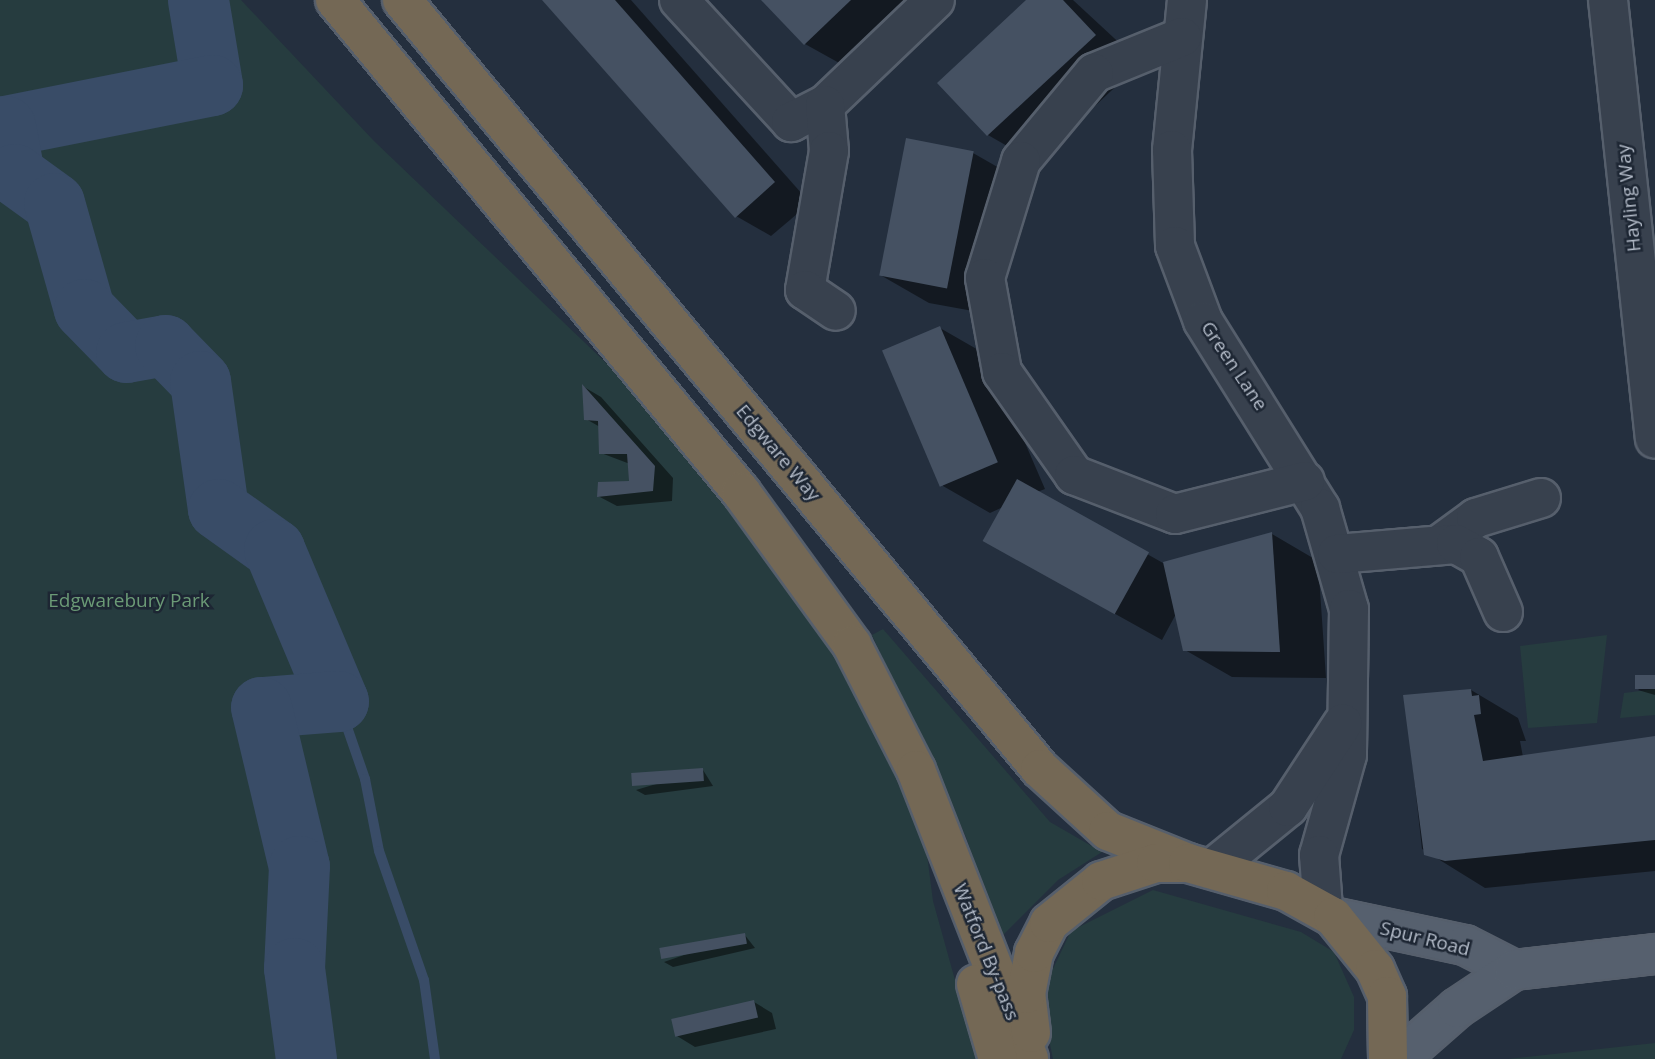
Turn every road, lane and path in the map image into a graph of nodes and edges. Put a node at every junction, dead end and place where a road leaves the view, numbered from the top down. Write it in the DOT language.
graph roads {
  1 [pos="335,0"];
  2 [pos="402,0"];
  3 [pos="679,0"];
  4 [pos="935,0"];
  5 [pos="1608,0"];
  6 [pos="1184,18"];
  7 [pos="825,105"];
  8 [pos="836,311"];
  9 [pos="1655,438"];
  10 [pos="1305,481"];
  11 [pos="1530,496"];
  12 [pos="1443,542"];
  13 [pos="1337,554"];
  14 [pos="1503,612"];
  15 [pos="1346,718"];
  16 [pos="942,846"];
  17 [pos="1200,866"];
  18 [pos="1328,912"];
  19 [pos="1655,954"];
  20 [pos="1514,970"];
  21 [pos="998,1059"];
  22 [pos="1029,1059"];
  23 [pos="1035,1059"];
  24 [pos="1388,1059"];
  25 [pos="1399,1059"];
  1 -- 16 [label="highway"];
  2 -- 17 [label="highway, Edgware Way"];
  3 -- 7 [label="street"];
  4 -- 7 [label="street"];
  5 -- 9 [label="street, Hayling Way"];
  6 -- 10 [label="street, Green Lane"];
  6 -- 10 [label="street"];
  7 -- 8 [label="street"];
  10 -- 13 [label="street, Green Lane"];
  11 -- 12 [label="street"];
  12 -- 13 [label="street"];
  12 -- 14 [label="street"];
  13 -- 15 [label="street, Green Lane"];
  15 -- 17 [label="street, Green Lane"];
  15 -- 18 [label="street, Green Lane"];
  16 -- 21 [label="highway"];
  16 -- 22 [label="highway, Watford By-pass"];
  17 -- 18 [label="highway, Edgware Way"];
  17 -- 23 [label="highway"];
  18 -- 20 [label="main road, Spur Road"];
  18 -- 24 [label="highway"];
  19 -- 20 [label="main road"];
  20 -- 25 [label="main road"];
}
